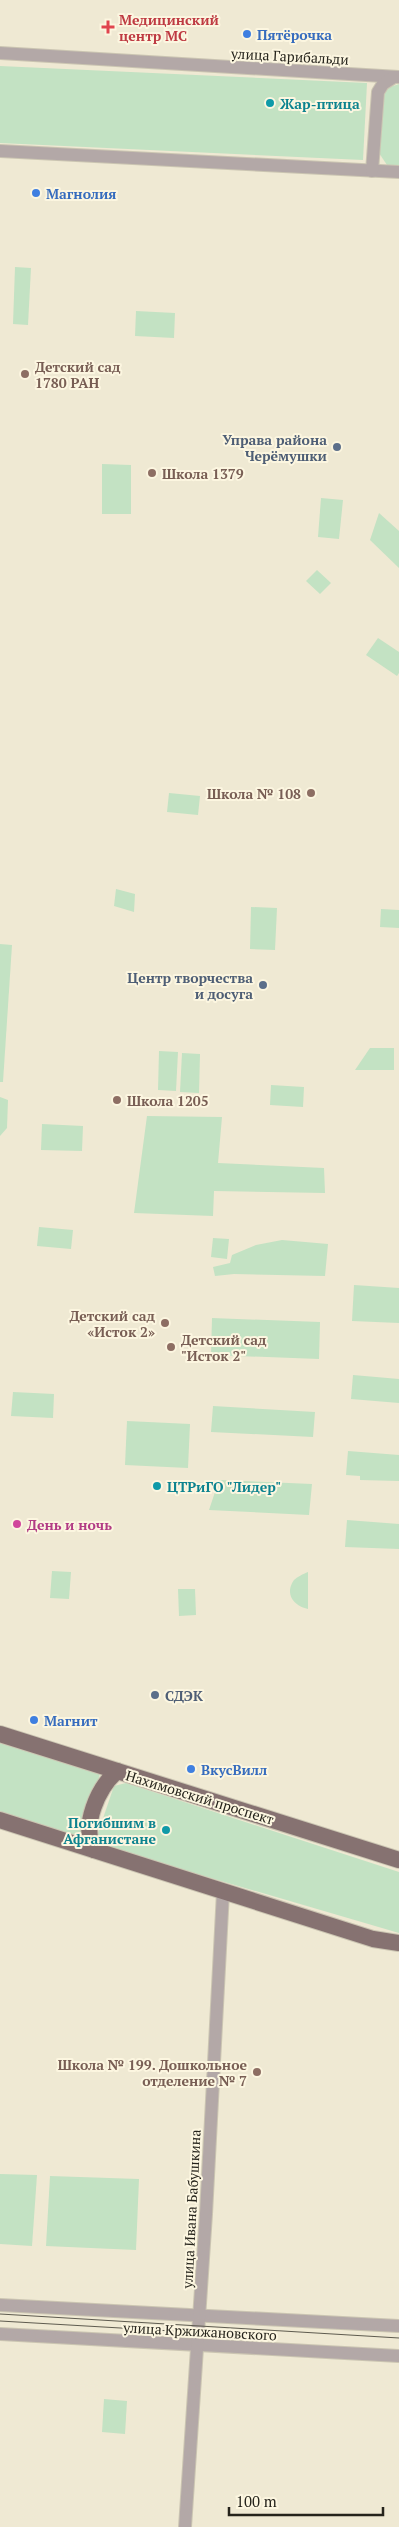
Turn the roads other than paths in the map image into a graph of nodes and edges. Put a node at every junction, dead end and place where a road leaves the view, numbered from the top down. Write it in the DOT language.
graph roads {
  1 [pos="0,53"];
  2 [pos="396,77"];
  3 [pos="0,150"];
  4 [pos="372,171"];
  5 [pos="399,172"];
  6 [pos="0,1734"];
  7 [pos="117,1771"];
  8 [pos="0,1820"];
  9 [pos="94,1850"];
  10 [pos="399,1860"];
  11 [pos="223,1892"];
  12 [pos="399,1944"];
  13 [pos="0,2305"];
  14 [pos="200,2316"];
  15 [pos="399,2326"];
  16 [pos="0,2334"];
  17 [pos="197,2346"];
  18 [pos="399,2356"];
  19 [pos="185,2527"];
  1 -- 2 [label="street, улица Гарибальди"];
  2 -- 4 [label="street"];
  3 -- 4 [label="street"];
  4 -- 5 [label="street"];
  6 -- 7 [label="main road, Нахимовский проспект"];
  7 -- 9 [label="main road"];
  7 -- 10 [label="main road, Нахимовский проспект"];
  8 -- 9 [label="main road"];
  9 -- 11 [label="main road"];
  11 -- 12 [label="main road"];
  11 -- 14 [label="street, улица Ивана Бабушкина"];
  13 -- 14 [label="street, улица Кржижановского"];
  14 -- 15 [label="street, улица Кржижановского"];
  14 -- 17 [label="street, улица Ивана Бабушкина"];
  16 -- 17 [label="street, улица Кржижановского"];
  17 -- 18 [label="street, улица Кржижановского"];
  17 -- 19 [label="street, улица Ивана Бабушкина"];
}
